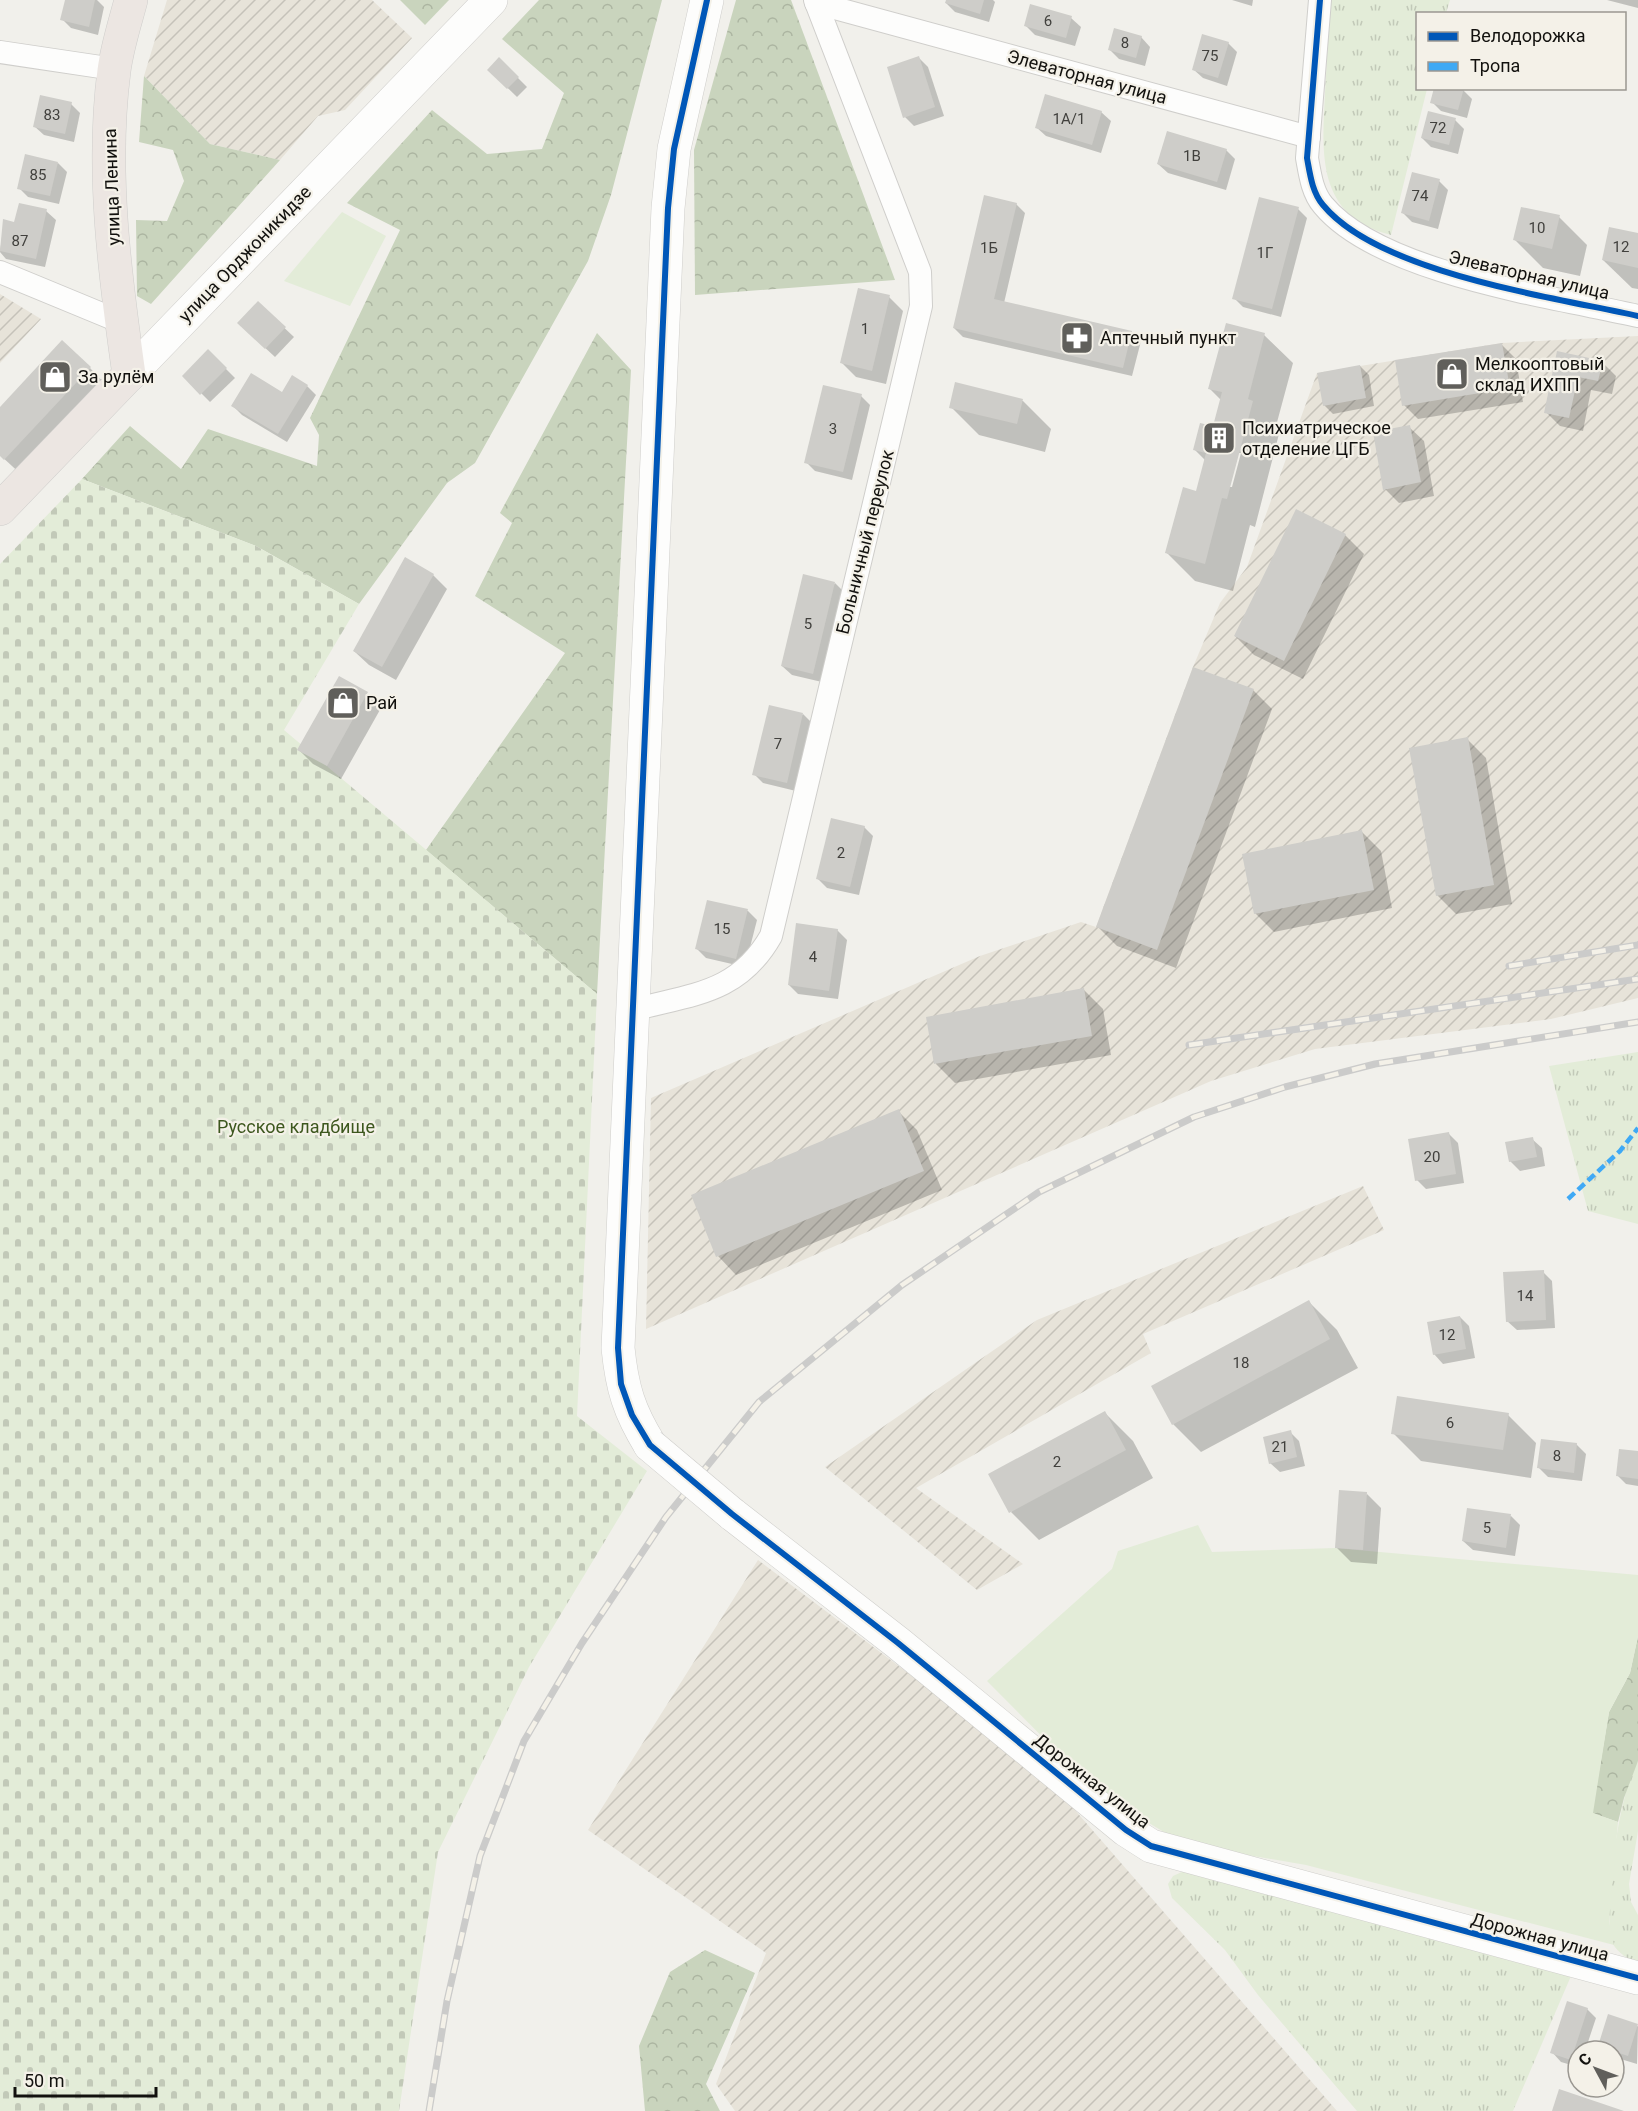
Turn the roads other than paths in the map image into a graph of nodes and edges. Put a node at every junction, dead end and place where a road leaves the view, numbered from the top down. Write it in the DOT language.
graph roads {
  1 [pos="130,0"];
  2 [pos="491,0"];
  3 [pos="707,0"];
  4 [pos="1320,0"];
  5 [pos="816,1"];
  6 [pos="0,52"];
  7 [pos="114,69"];
  8 [pos="1309,137"];
  9 [pos="0,272"];
  10 [pos="1638,316"];
  11 [pos="121,322"];
  12 [pos="129,375"];
  13 [pos="0,509"];
  14 [pos="633,1010"];
  15 [pos="1638,1978"];
  1 -- 7 [label="main road, улица Ленина"];
  2 -- 12 [label="street, улица Орджоникидзе"];
  3 -- 14 [label="street, Дорожная улица"];
  4 -- 8 [label="street"];
  5 -- 8 [label="street, Элеваторная улица"];
  5 -- 14 [label="street, Больничный переулок"];
  6 -- 7 [label="street"];
  7 -- 11 [label="main road, улица Ленина"];
  8 -- 10 [label="street, Элеваторная улица"];
  9 -- 11 [label="street"];
  11 -- 12 [label="main road, улица Ленина"];
  12 -- 13 [label="main road, улица Орджоникидзе"];
  14 -- 15 [label="street, Дорожная улица, bridge"];
}
